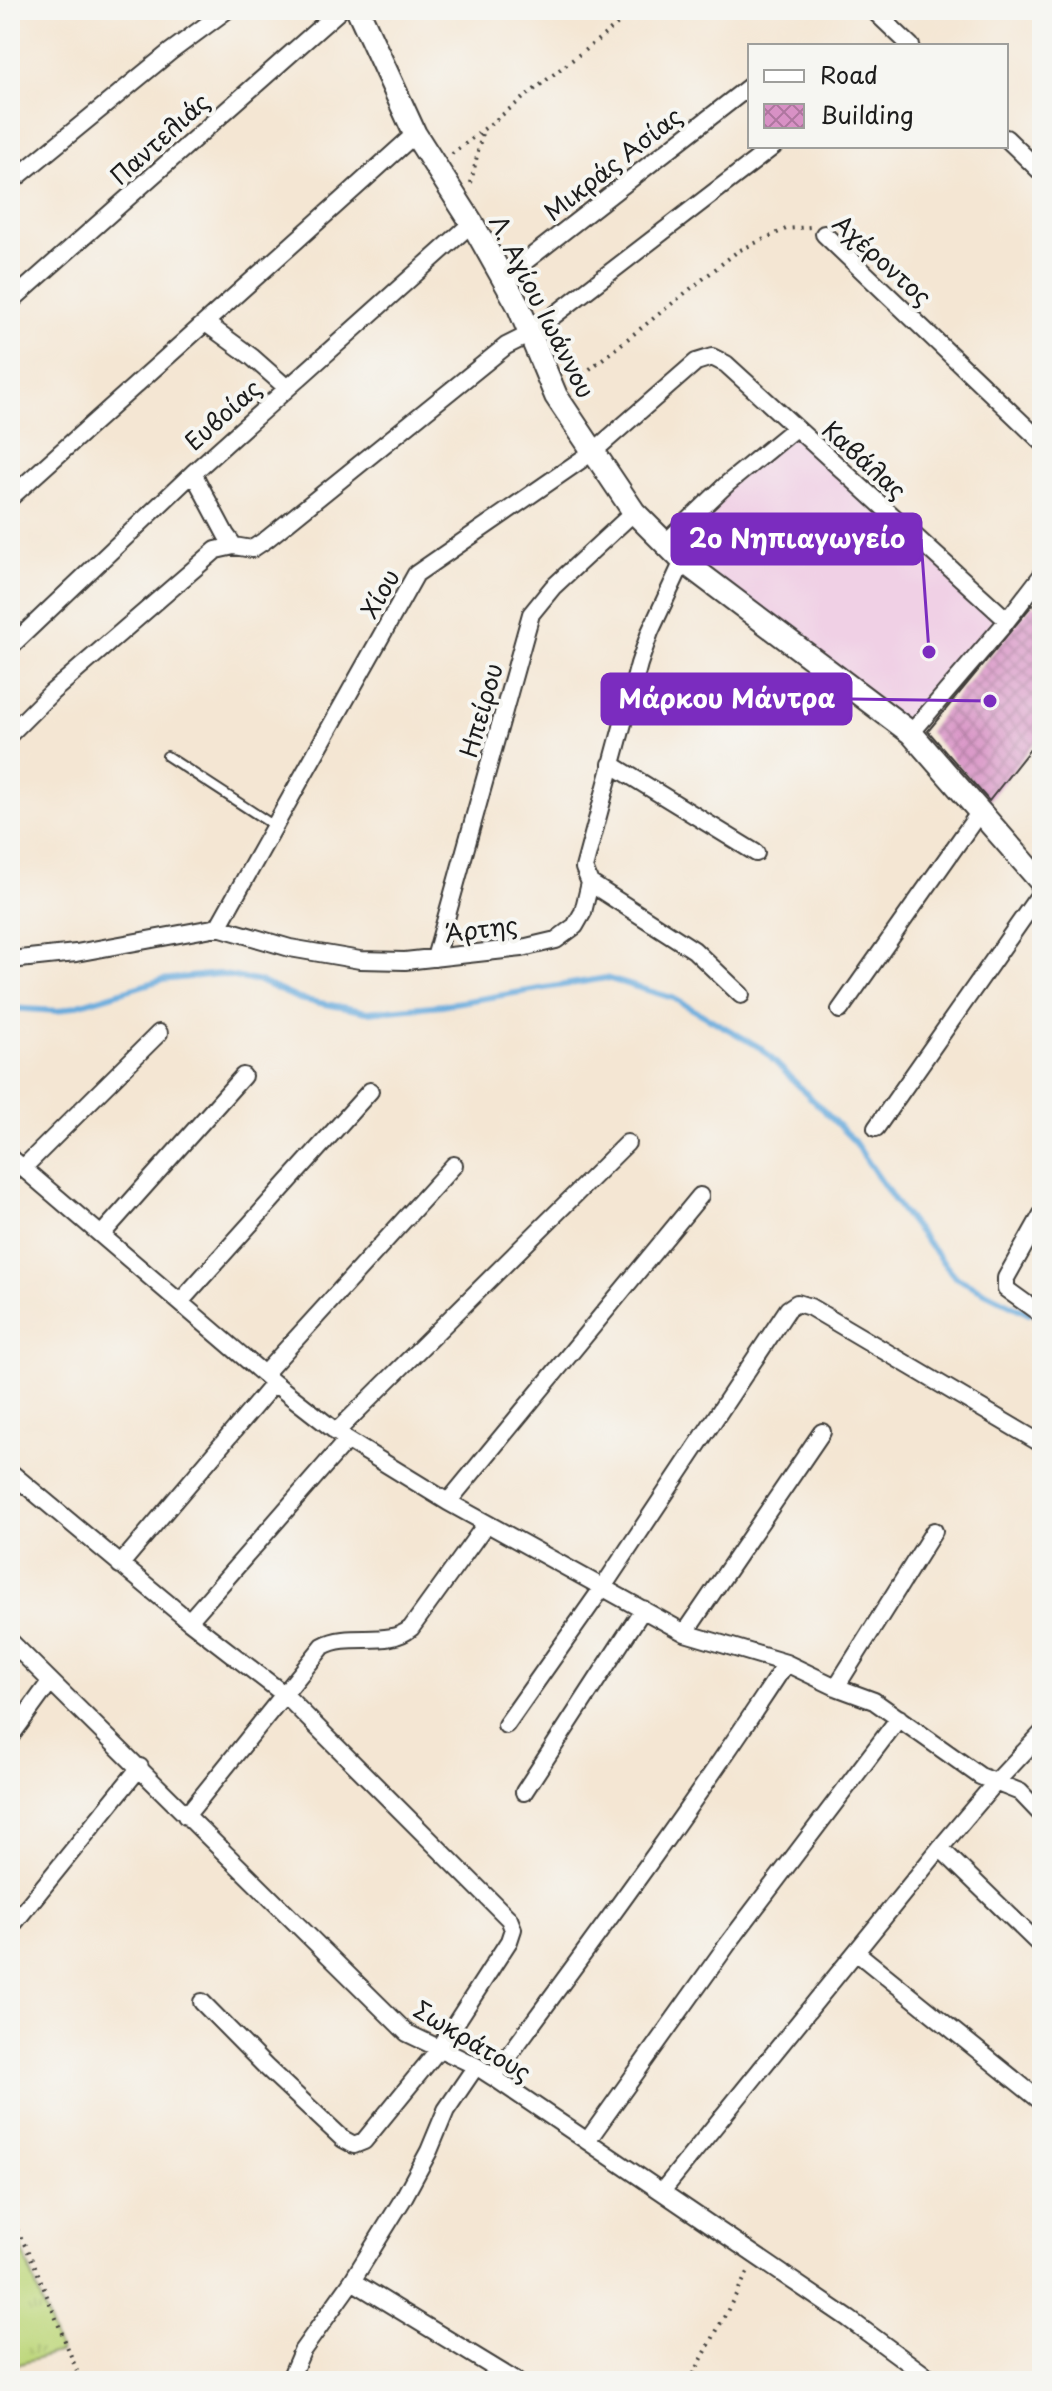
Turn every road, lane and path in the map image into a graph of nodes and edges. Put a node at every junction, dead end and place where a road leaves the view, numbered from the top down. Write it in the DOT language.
graph roads {
  1 [pos="227,10"];
  2 [pos="340,10"];
  3 [pos="358,10"];
  4 [pos="636,10"];
  5 [pos="873,10"];
  6 [pos="909,44"];
  7 [pos="748,88"];
  8 [pos="482,130"];
  9 [pos="415,134"];
  10 [pos="1008,140"];
  11 [pos="771,148"];
  12 [pos="436,167"];
  13 [pos="1042,173"];
  14 [pos="10,183"];
  15 [pos="468,217"];
  16 [pos="824,234"];
  17 [pos="504,278"];
  18 [pos="10,302"];
  19 [pos="207,324"];
  20 [pos="530,334"];
  21 [pos="726,364"];
  22 [pos="287,388"];
  23 [pos="556,396"];
  24 [pos="795,428"];
  25 [pos="1042,442"];
  26 [pos="594,451"];
  27 [pos="193,473"];
  28 [pos="10,498"];
  29 [pos="634,512"];
  30 [pos="664,544"];
  31 [pos="234,546"];
  32 [pos="683,561"];
  33 [pos="1042,575"];
  34 [pos="1007,620"];
  35 [pos="10,647"];
  36 [pos="911,733"];
  37 [pos="10,734"];
  38 [pos="167,756"];
  39 [pos="611,764"];
  40 [pos="979,813"];
  41 [pos="276,828"];
  42 [pos="756,853"];
  43 [pos="590,883"];
  44 [pos="1042,883"];
  45 [pos="1042,891"];
  46 [pos="218,927"];
  47 [pos="435,958"];
  48 [pos="10,960"];
  49 [pos="741,995"];
  50 [pos="840,1010"];
  51 [pos="159,1033"];
  52 [pos="243,1076"];
  53 [pos="370,1091"];
  54 [pos="876,1128"];
  55 [pos="627,1143"];
  56 [pos="10,1157"];
  57 [pos="454,1165"];
  58 [pos="24,1167"];
  59 [pos="700,1196"];
  60 [pos="1042,1214"];
  61 [pos="102,1234"];
  62 [pos="180,1302"];
  63 [pos="1042,1315"];
  64 [pos="269,1379"];
  65 [pos="822,1432"];
  66 [pos="342,1436"];
  67 [pos="1042,1444"];
  68 [pos="10,1472"];
  69 [pos="448,1502"];
  70 [pos="486,1524"];
  71 [pos="934,1531"];
  72 [pos="120,1565"];
  73 [pos="603,1587"];
  74 [pos="643,1609"];
  75 [pos="189,1621"];
  76 [pos="685,1633"];
  77 [pos="10,1641"];
  78 [pos="786,1663"];
  79 [pos="50,1682"];
  80 [pos="836,1687"];
  81 [pos="285,1695"];
  82 [pos="899,1718"];
  83 [pos="506,1725"];
  84 [pos="1042,1733"];
  85 [pos="10,1737"];
  86 [pos="140,1767"];
  87 [pos="996,1782"];
  88 [pos="524,1792"];
  89 [pos="1042,1815"];
  90 [pos="186,1816"];
  91 [pos="940,1848"];
  92 [pos="10,1928"];
  93 [pos="1042,1947"];
  94 [pos="856,1952"];
  95 [pos="202,2002"];
  96 [pos="439,2049"];
  97 [pos="476,2066"];
  98 [pos="493,2077"];
  99 [pos="1042,2102"];
  100 [pos="588,2140"];
  101 [pos="663,2190"];
  102 [pos="10,2215"];
  103 [pos="757,2256"];
  104 [pos="352,2281"];
  105 [pos="81,2381"];
  106 [pos="289,2381"];
  107 [pos="516,2381"];
  108 [pos="690,2381"];
  109 [pos="933,2381"];
  1 -- 14 [label="street"];
  2 -- 18 [label="street, Παντελιάς"];
  3 -- 9 [label="street, Λ. Αγίου Ιωάννου"];
  4 -- 8 [label="path"];
  5 -- 6 [label="street"];
  7 -- 17 [label="street, Μικράς Ασίας"];
  8 -- 12 [label="path"];
  8 -- 15 [label="path"];
  9 -- 12 [label="street, Λ. Αγίου Ιωάννου"];
  9 -- 19 [label="street"];
  10 -- 13 [label="street"];
  11 -- 20 [label="street"];
  12 -- 15 [label="street, Λ. Αγίου Ιωάννου"];
  15 -- 17 [label="street, Λ. Αγίου Ιωάννου"];
  15 -- 22 [label="street, Ευβοίας"];
  16 -- 23 [label="path, Αχέροντος"];
  16 -- 25 [label="street, Αχέροντος"];
  17 -- 20 [label="street, Λ. Αγίου Ιωάννου"];
  19 -- 22 [label="street"];
  19 -- 28 [label="street"];
  20 -- 23 [label="street, Λ. Αγίου Ιωάννου"];
  20 -- 31 [label="street"];
  21 -- 24 [label="street, Καβάλας"];
  21 -- 26 [label="street, Χίου"];
  22 -- 27 [label="street, Ευβοίας"];
  23 -- 26 [label="street, Λ. Αγίου Ιωάννου"];
  24 -- 30 [label="street"];
  24 -- 34 [label="street, Καβάλας"];
  26 -- 29 [label="street, Λ. Αγίου Ιωάννου"];
  26 -- 41 [label="street, Χίου"];
  27 -- 31 [label="street"];
  27 -- 35 [label="street, Ευβοίας"];
  29 -- 30 [label="street, Λ. Αγίου Ιωάννου"];
  29 -- 47 [label="street, Ηπείρου"];
  30 -- 32 [label="street, Λ. Αγίου Ιωάννου"];
  31 -- 37 [label="street"];
  32 -- 36 [label="street, Λ. Αγίου Ιωάννου"];
  32 -- 39 [label="street, Άρτης"];
  33 -- 34 [label="street"];
  34 -- 36 [label="street"];
  36 -- 40 [label="street, Λ. Αγίου Ιωάννου"];
  38 -- 41 [label="lane"];
  39 -- 42 [label="street"];
  39 -- 43 [label="street, Άρτης"];
  40 -- 44 [label="street, Λ. Αγίου Ιωάννου"];
  40 -- 50 [label="street"];
  41 -- 46 [label="street, Χίου"];
  43 -- 47 [label="street, Άρτης"];
  43 -- 49 [label="street"];
  45 -- 54 [label="street"];
  46 -- 47 [label="street, Άρτης"];
  46 -- 48 [label="street, Άρτης"];
  51 -- 58 [label="street"];
  52 -- 61 [label="street"];
  53 -- 62 [label="street"];
  55 -- 66 [label="street"];
  56 -- 58 [label="street"];
  57 -- 64 [label="street"];
  58 -- 61 [label="street"];
  59 -- 69 [label="street"];
  60 -- 63 [label="street"];
  61 -- 62 [label="street"];
  62 -- 64 [label="street"];
  64 -- 66 [label="street"];
  64 -- 72 [label="street"];
  65 -- 76 [label="street"];
  66 -- 69 [label="street"];
  66 -- 75 [label="street"];
  67 -- 73 [label="street"];
  68 -- 72 [label="street"];
  69 -- 70 [label="street"];
  70 -- 73 [label="street"];
  70 -- 81 [label="street"];
  71 -- 80 [label="street"];
  72 -- 75 [label="street"];
  73 -- 74 [label="street"];
  73 -- 83 [label="street"];
  74 -- 76 [label="street"];
  74 -- 88 [label="street"];
  75 -- 81 [label="street"];
  76 -- 78 [label="street"];
  77 -- 79 [label="street, Σωκράτους"];
  78 -- 80 [label="street"];
  78 -- 98 [label="street"];
  79 -- 85 [label="street"];
  79 -- 86 [label="street, Σωκράτους"];
  80 -- 82 [label="street"];
  81 -- 90 [label="street"];
  81 -- 96 [label="street"];
  82 -- 87 [label="street"];
  82 -- 100 [label="street"];
  84 -- 87 [label="street"];
  86 -- 90 [label="street, Σωκράτους"];
  86 -- 92 [label="street"];
  87 -- 89 [label="street"];
  87 -- 91 [label="street"];
  90 -- 96 [label="street, Σωκράτους"];
  91 -- 93 [label="street"];
  91 -- 94 [label="street"];
  94 -- 99 [label="street"];
  94 -- 101 [label="street"];
  95 -- 96 [label="street"];
  96 -- 97 [label="street, Σωκράτους"];
  97 -- 98 [label="street, Σωκράτους"];
  97 -- 104 [label="street"];
  98 -- 100 [label="street, Σωκράτους"];
  100 -- 101 [label="street, Σωκράτους"];
  101 -- 103 [label="street, Σωκράτους"];
  102 -- 105 [label="path"];
  103 -- 108 [label="path"];
  103 -- 109 [label="street, Σωκράτους"];
  104 -- 106 [label="street"];
  104 -- 107 [label="street"];
}
